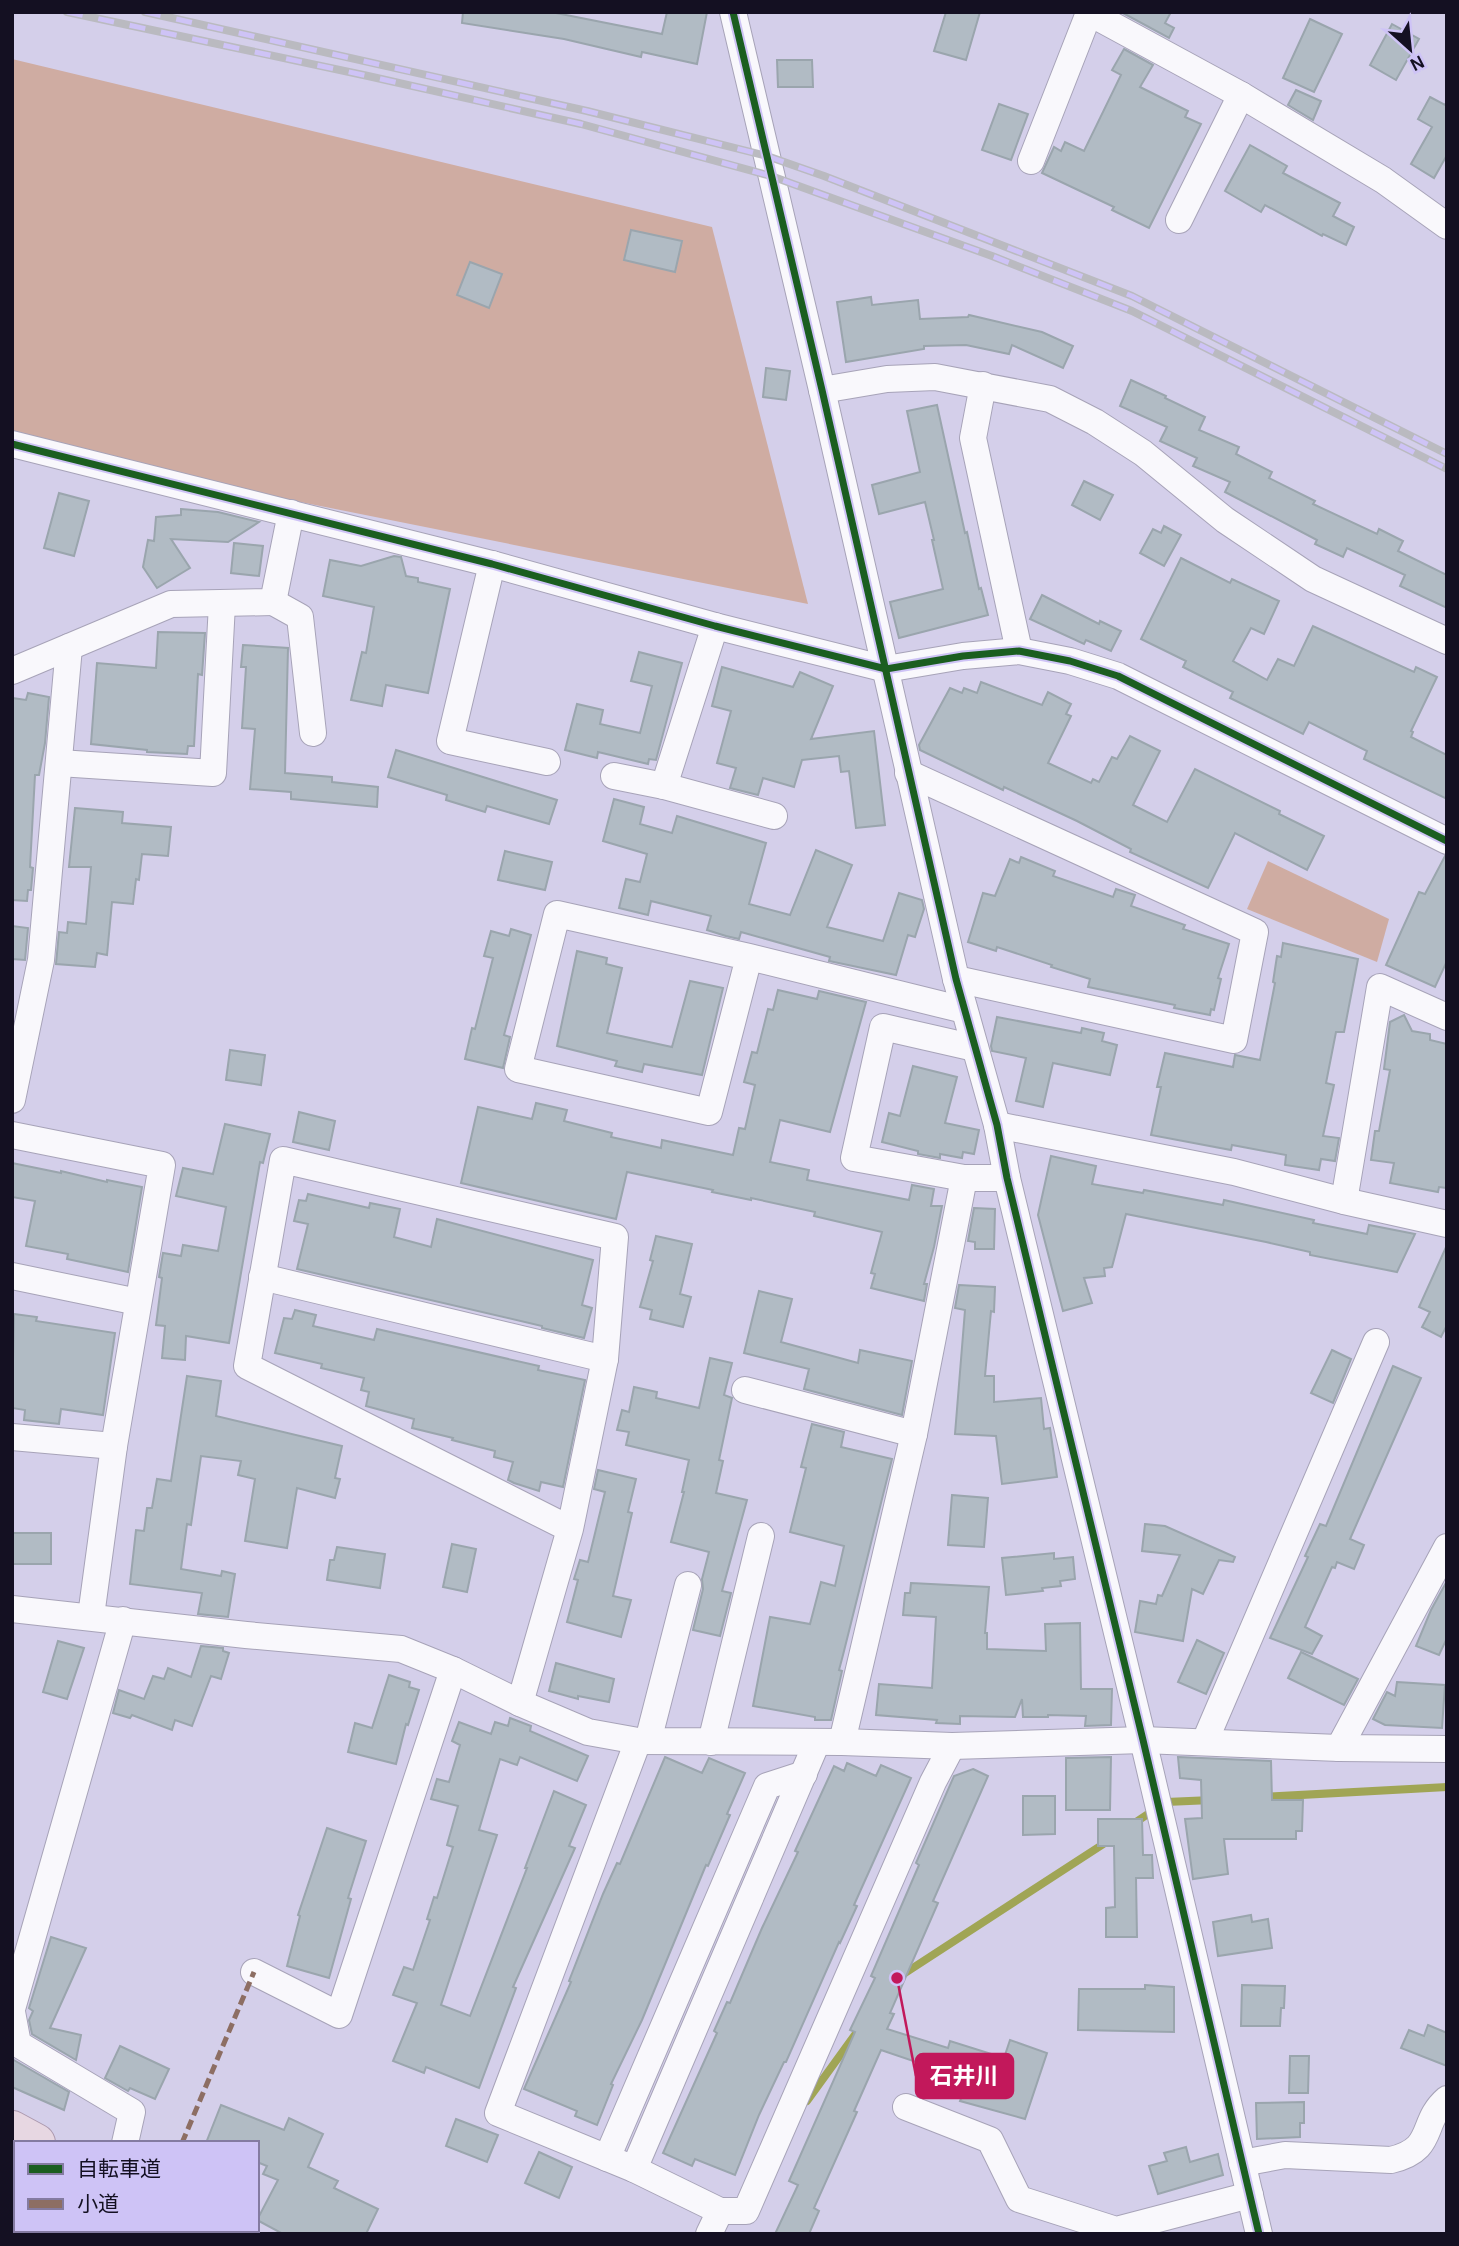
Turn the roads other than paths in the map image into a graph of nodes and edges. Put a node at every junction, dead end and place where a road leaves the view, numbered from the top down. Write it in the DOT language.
graph roads {
  1 [pos="733,12"];
  2 [pos="1089,13"];
  3 [pos="1241,95"];
  4 [pos="1031,161"];
  5 [pos="1443,214"];
  6 [pos="1179,220"];
  7 [pos="983,385"];
  8 [pos="822,390"];
  9 [pos="12,444"];
  10 [pos="291,513"];
  11 [pos="492,564"];
  12 [pos="273,602"];
  13 [pos="222,604"];
  14 [pos="715,626"];
  15 [pos="1447,641"];
  16 [pos="69,647"];
  17 [pos="1019,652"];
  18 [pos="886,669"];
  19 [pos="12,671"];
  20 [pos="313,733"];
  21 [pos="547,762"];
  22 [pos="60,764"];
  23 [pos="908,773"];
  24 [pos="614,776"];
  25 [pos="664,786"];
  26 [pos="774,816"];
  27 [pos="1447,841"];
  28 [pos="749,957"];
  29 [pos="956,979"];
  30 [pos="964,1010"];
  31 [pos="1447,1017"];
  32 [pos="975,1048"];
  33 [pos="12,1100"];
  34 [pos="997,1125"];
  35 [pos="12,1135"];
  36 [pos="964,1178"];
  37 [pos="1007,1178"];
  38 [pos="1343,1201"];
  39 [pos="1447,1224"];
  40 [pos="12,1276"];
  41 [pos="262,1277"];
  42 [pos="138,1302"];
  43 [pos="1376,1342"];
  44 [pos="605,1359"];
  45 [pos="745,1390"];
  46 [pos="914,1434"];
  47 [pos="12,1437"];
  48 [pos="114,1446"];
  49 [pos="570,1529"];
  50 [pos="761,1536"];
  51 [pos="1447,1547"];
  52 [pos="688,1585"];
  53 [pos="12,1609"];
  54 [pos="91,1616"];
  55 [pos="123,1620"];
  56 [pos="453,1670"];
  57 [pos="520,1703"];
  58 [pos="1143,1740"];
  59 [pos="643,1741"];
  60 [pos="1205,1741"];
  61 [pos="711,1742"];
  62 [pos="829,1742"];
  63 [pos="952,1746"];
  64 [pos="1339,1748"];
  65 [pos="1447,1749"];
  66 [pos="804,1774"];
  67 [pos="694,1952"];
  68 [pos="723,1965"];
  69 [pos="254,1972"];
  70 [pos="12,2010"];
  71 [pos="1447,2099"];
  72 [pos="906,2107"];
  73 [pos="12,2130"];
  74 [pos="32,2141"];
  75 [pos="125,2141"];
  76 [pos="607,2158"];
  77 [pos="1242,2163"];
  78 [pos="634,2169"];
  79 [pos="1250,2195"];
  80 [pos="714,2222"];
  81 [pos="1259,2234"];
  1 -- 8 [label="street"];
  2 -- 3 [label="street"];
  2 -- 4 [label="street"];
  3 -- 5 [label="street"];
  3 -- 6 [label="street"];
  7 -- 8 [label="street"];
  7 -- 15 [label="street"];
  7 -- 17 [label="street"];
  8 -- 18 [label="street"];
  9 -- 10 [label="street"];
  10 -- 11 [label="street"];
  10 -- 12 [label="street"];
  11 -- 14 [label="street"];
  11 -- 21 [label="street"];
  12 -- 13 [label="street"];
  12 -- 20 [label="street"];
  13 -- 16 [label="street"];
  13 -- 22 [label="street"];
  14 -- 18 [label="street"];
  14 -- 25 [label="street"];
  16 -- 19 [label="street"];
  16 -- 22 [label="street"];
  17 -- 18 [label="street"];
  17 -- 27 [label="street"];
  18 -- 23 [label="street"];
  22 -- 33 [label="street"];
  23 -- 29 [label="street"];
  23 -- 29 [label="street"];
  24 -- 25 [label="street"];
  25 -- 26 [label="street"];
  28 -- 28 [label="street"];
  28 -- 30 [label="street"];
  29 -- 30 [label="street"];
  30 -- 32 [label="street"];
  31 -- 38 [label="street"];
  32 -- 34 [label="street"];
  32 -- 36 [label="street"];
  34 -- 37 [label="street"];
  34 -- 38 [label="street"];
  35 -- 42 [label="street"];
  36 -- 37 [label="street"];
  36 -- 46 [label="street"];
  37 -- 58 [label="street"];
  38 -- 39 [label="street"];
  40 -- 42 [label="street"];
  41 -- 44 [label="street"];
  41 -- 44 [label="street"];
  41 -- 49 [label="street"];
  42 -- 48 [label="street"];
  43 -- 60 [label="street"];
  44 -- 49 [label="street"];
  45 -- 46 [label="street"];
  46 -- 62 [label="street"];
  47 -- 48 [label="street"];
  48 -- 54 [label="street"];
  49 -- 57 [label="street"];
  50 -- 61 [label="street"];
  51 -- 64 [label="street"];
  52 -- 59 [label="street"];
  53 -- 54 [label="street"];
  54 -- 55 [label="street"];
  55 -- 56 [label="street"];
  55 -- 70 [label="street"];
  56 -- 57 [label="street"];
  56 -- 69 [label="street"];
  57 -- 59 [label="street"];
  58 -- 60 [label="street"];
  58 -- 63 [label="street"];
  58 -- 77 [label="street"];
  59 -- 61 [label="street"];
  59 -- 76 [label="street"];
  60 -- 64 [label="street"];
  61 -- 62 [label="street"];
  62 -- 63 [label="street"];
  62 -- 66 [label="street"];
  63 -- 80 [label="street"];
  64 -- 65 [label="street"];
  66 -- 67 [label="street"];
  66 -- 68 [label="street"];
  67 -- 68 [label="street"];
  67 -- 76 [label="street"];
  68 -- 78 [label="street"];
  70 -- 75 [label="street"];
  71 -- 77 [label="street"];
  72 -- 79 [label="street"];
  73 -- 74 [label="highway"];
  76 -- 78 [label="street"];
  77 -- 79 [label="street"];
  78 -- 80 [label="street"];
  79 -- 81 [label="street"];
}
